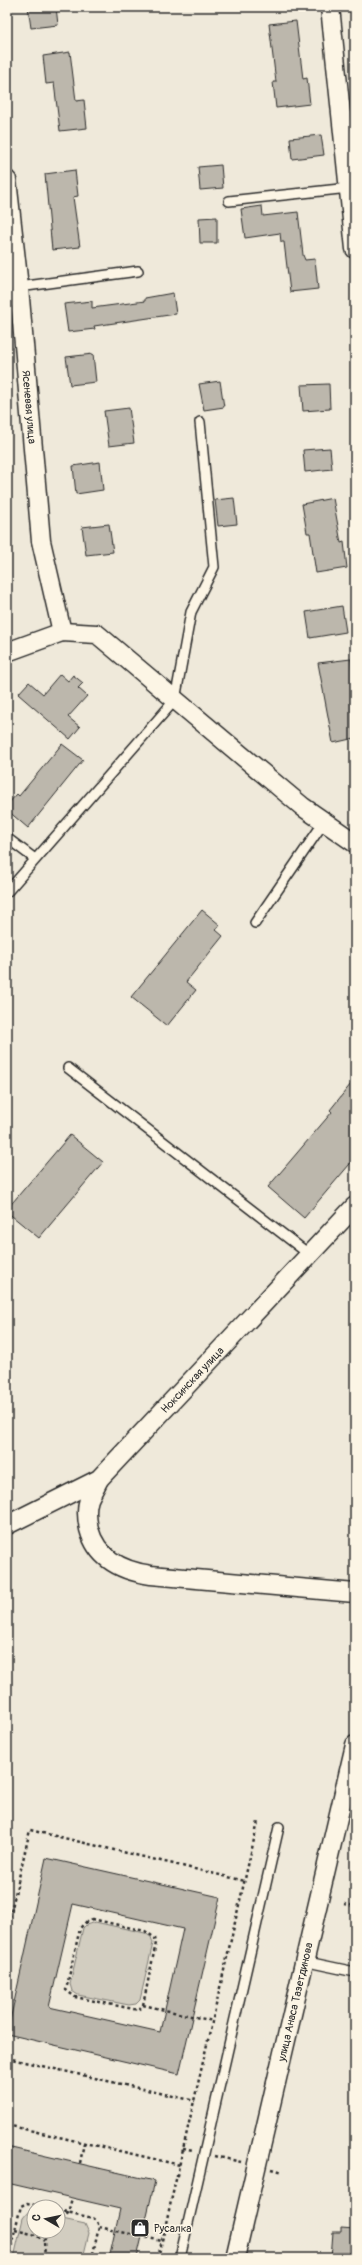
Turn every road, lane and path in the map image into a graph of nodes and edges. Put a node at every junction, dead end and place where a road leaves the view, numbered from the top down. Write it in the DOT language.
graph roads {
  1 [pos="330,7"];
  2 [pos="7,180"];
  3 [pos="349,188"];
  4 [pos="229,201"];
  5 [pos="355,249"];
  6 [pos="138,271"];
  7 [pos="19,287"];
  8 [pos="200,422"];
  9 [pos="62,632"];
  10 [pos="7,652"];
  11 [pos="174,700"];
  12 [pos="324,822"];
  13 [pos="7,838"];
  14 [pos="355,843"];
  15 [pos="35,859"];
  16 [pos="7,892"];
  17 [pos="255,923"];
  18 [pos="68,1068"];
  19 [pos="355,1206"];
  20 [pos="310,1255"];
  21 [pos="99,1479"];
  22 [pos="7,1525"];
  23 [pos="355,1592"];
  24 [pos="355,1745"];
  25 [pos="258,1822"];
  26 [pos="279,1827"];
  27 [pos="245,1881"];
  28 [pos="344,1904"];
  29 [pos="355,1906"];
  30 [pos="7,1929"];
  31 [pos="303,1961"];
  32 [pos="355,1972"];
  33 [pos="144,2006"];
  34 [pos="213,2021"];
  35 [pos="7,2058"];
  36 [pos="195,2101"];
  37 [pos="7,2125"];
  38 [pos="84,2143"];
  39 [pos="184,2149"];
  40 [pos="204,2154"];
  41 [pos="80,2163"];
  42 [pos="180,2165"];
  43 [pos="256,2166"];
  44 [pos="282,2172"];
  45 [pos="72,2198"];
  46 [pos="26,2203"];
  47 [pos="68,2213"];
  48 [pos="99,2227"];
  49 [pos="15,2230"];
  50 [pos="44,2241"];
  51 [pos="162,2241"];
  52 [pos="8,2258"];
  53 [pos="45,2258"];
  54 [pos="92,2258"];
  55 [pos="158,2258"];
  56 [pos="180,2258"];
  57 [pos="235,2258"];
  1 -- 3 [label="street"];
  2 -- 7 [label="street, Ясеневая улица"];
  3 -- 4 [label="lane"];
  3 -- 5 [label="street"];
  6 -- 7 [label="lane"];
  7 -- 9 [label="street, Ясеневая улица"];
  8 -- 11 [label="lane"];
  9 -- 10 [label="street"];
  9 -- 11 [label="street"];
  11 -- 12 [label="street"];
  11 -- 15 [label="lane"];
  12 -- 14 [label="street"];
  12 -- 17 [label="lane"];
  13 -- 15 [label="lane"];
  15 -- 16 [label="lane"];
  18 -- 20 [label="lane"];
  19 -- 20 [label="street, Ноксинская улица"];
  20 -- 21 [label="street, Ноксинская улица"];
  21 -- 22 [label="street, Ноксинская улица"];
  21 -- 23 [label="street"];
  24 -- 31 [label="street, улица Анаса Тазетдинова"];
  25 -- 27 [label="path"];
  26 -- 40 [label="lane"];
  27 -- 30 [label="path"];
  27 -- 34 [label="path"];
  28 -- 29 [label="path"];
  31 -- 32 [label="lane"];
  31 -- 43 [label="street, улица Анаса Тазетдинова"];
  33 -- 33 [label="path"];
  33 -- 34 [label="path"];
  34 -- 36 [label="path"];
  35 -- 36 [label="path"];
  36 -- 39 [label="path"];
  37 -- 38 [label="path"];
  38 -- 41 [label="path"];
  38 -- 42 [label="path"];
  39 -- 40 [label="path"];
  39 -- 42 [label="path"];
  40 -- 43 [label="path"];
  40 -- 56 [label="lane"];
  42 -- 51 [label="path"];
  43 -- 44 [label="path"];
  43 -- 57 [label="street, улица Анаса Тазетдинова"];
  45 -- 47 [label="path"];
  46 -- 49 [label="path"];
  47 -- 48 [label="path"];
  48 -- 51 [label="path"];
  48 -- 54 [label="path"];
  49 -- 50 [label="path"];
  49 -- 52 [label="path"];
  50 -- 53 [label="path"];
  51 -- 55 [label="path"];
}
